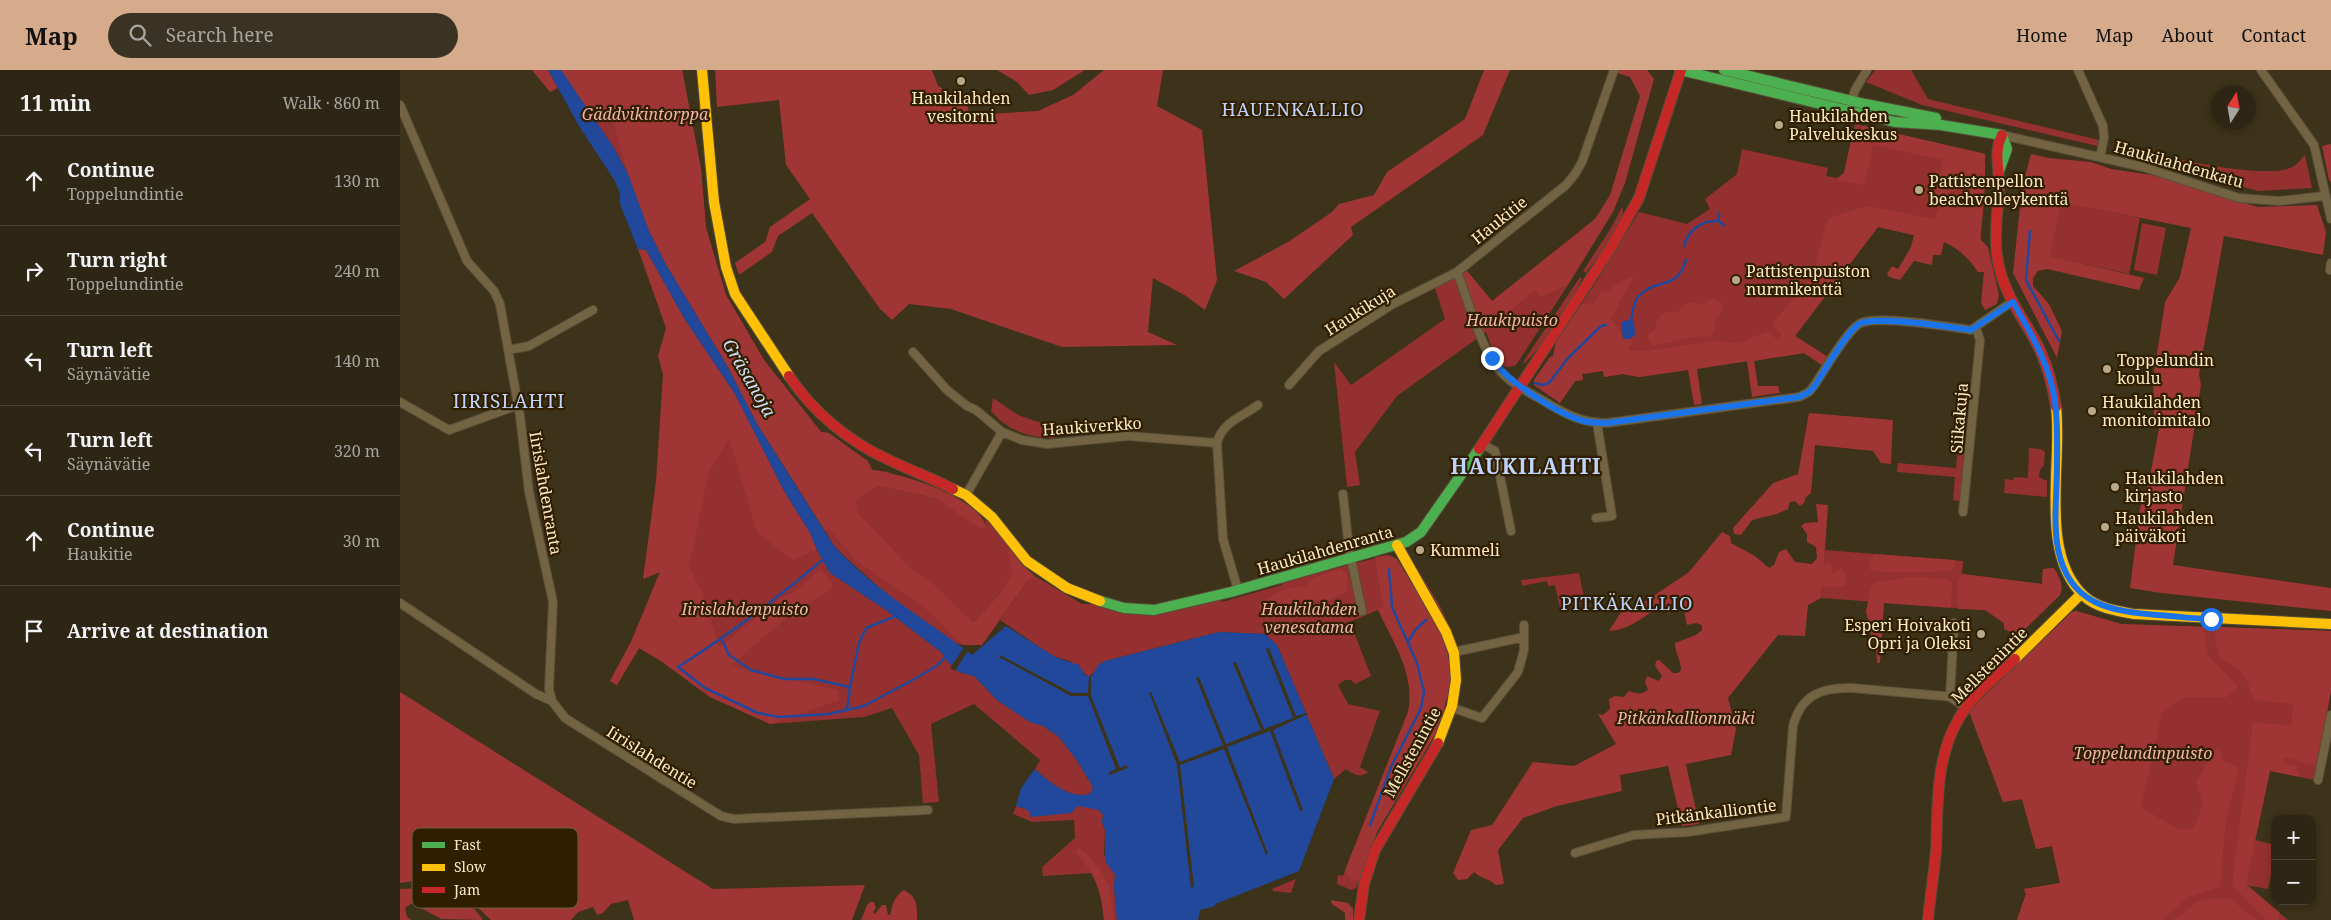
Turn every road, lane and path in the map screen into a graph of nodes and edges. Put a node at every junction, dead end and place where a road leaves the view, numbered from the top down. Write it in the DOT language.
graph roads {
  1 [pos="702,70"];
  2 [pos="1614,70"];
  3 [pos="1681,70"];
  4 [pos="1724,70"];
  5 [pos="1866,70"];
  6 [pos="2078,70"];
  7 [pos="2261,70"];
  8 [pos="1850,100"];
  9 [pos="400,105"];
  10 [pos="1848,112"];
  11 [pos="2000,134"];
  12 [pos="2100,157"];
  13 [pos="2324,196"];
  14 [pos="2331,219"];
  15 [pos="1457,272"];
  16 [pos="2013,302"];
  17 [pos="593,310"];
  18 [pos="1976,328"];
  19 [pos="508,350"];
  20 [pos="912,352"];
  21 [pos="1289,385"];
  22 [pos="1520,387"];
  23 [pos="400,402"];
  24 [pos="518,405"];
  25 [pos="1258,405"];
  26 [pos="1597,423"];
  27 [pos="1002,432"];
  28 [pos="1216,442"];
  29 [pos="1482,444"];
  30 [pos="1343,494"];
  31 [pos="966,495"];
  32 [pos="1963,512"];
  33 [pos="1596,518"];
  34 [pos="1511,531"];
  35 [pos="1397,545"];
  36 [pos="1352,559"];
  37 [pos="1238,590"];
  38 [pos="2081,594"];
  39 [pos="400,603"];
  40 [pos="1362,611"];
  41 [pos="1954,623"];
  42 [pos="2331,624"];
  43 [pos="1524,625"];
  44 [pos="1524,637"];
  45 [pos="1454,652"];
  46 [pos="1950,697"];
  47 [pos="552,701"];
  48 [pos="1453,708"];
  49 [pos="1966,708"];
  50 [pos="2331,716"];
  51 [pos="2318,780"];
  52 [pos="928,810"];
  53 [pos="1575,852"];
  54 [pos="1359,920"];
  55 [pos="1928,920"];
  1 -- 31 [label="street, Haukilahdenranta"];
  2 -- 15 [label="street, Haukitie"];
  3 -- 10 [label="street, Haukilahdenkatu"];
  3 -- 22 [label="street, Haukilahdenranta"];
  4 -- 8 [label="street, Haukilahdenkatu"];
  5 -- 8 [label="street"];
  6 -- 12 [label="street"];
  7 -- 13 [label="street"];
  8 -- 10 [label="street"];
  8 -- 11 [label="street, Haukilahdenkatu"];
  9 -- 19 [label="street, Iirislahdenranta"];
  10 -- 11 [label="street, Haukilahdenkatu"];
  11 -- 12 [label="street, Haukilahdenkatu"];
  11 -- 16 [label="street"];
  12 -- 13 [label="street, Haukilahdenkatu"];
  13 -- 14 [label="street"];
  15 -- 21 [label="street, Haukikuja"];
  15 -- 22 [label="street"];
  16 -- 18 [label="street"];
  16 -- 38 [label="street"];
  17 -- 19 [label="street"];
  18 -- 26 [label="street"];
  18 -- 32 [label="street, Siikakuja"];
  19 -- 24 [label="street, Iirislahdenranta"];
  20 -- 27 [label="street, Haukiverkko"];
  22 -- 26 [label="street"];
  22 -- 29 [label="street, Haukilahdenranta"];
  23 -- 24 [label="street"];
  24 -- 47 [label="street, Iirislahdenranta"];
  25 -- 28 [label="street"];
  26 -- 33 [label="street"];
  27 -- 28 [label="street, Haukiverkko"];
  27 -- 31 [label="street"];
  28 -- 37 [label="street"];
  29 -- 34 [label="street"];
  29 -- 35 [label="street, Haukilahdenranta"];
  30 -- 36 [label="street"];
  31 -- 37 [label="street, Haukilahdenranta"];
  35 -- 36 [label="street, Haukilahdenranta"];
  35 -- 45 [label="street, Mellstenintie"];
  36 -- 37 [label="street, Haukilahdenranta"];
  36 -- 40 [label="street"];
  38 -- 42 [label="street"];
  38 -- 49 [label="street, Mellstenintie"];
  39 -- 47 [label="street, Iirislahdentie"];
  41 -- 46 [label="street"];
  43 -- 44 [label="street"];
  44 -- 45 [label="street"];
  44 -- 48 [label="street"];
  45 -- 48 [label="street, Mellstenintie"];
  46 -- 49 [label="street, Pitkänkalliontie"];
  46 -- 53 [label="street, Pitkänkalliontie"];
  47 -- 52 [label="street, Iirislahdentie"];
  48 -- 54 [label="street, Mellstenintie"];
  49 -- 55 [label="street, Mellstenintie"];
  50 -- 51 [label="street"];
}
